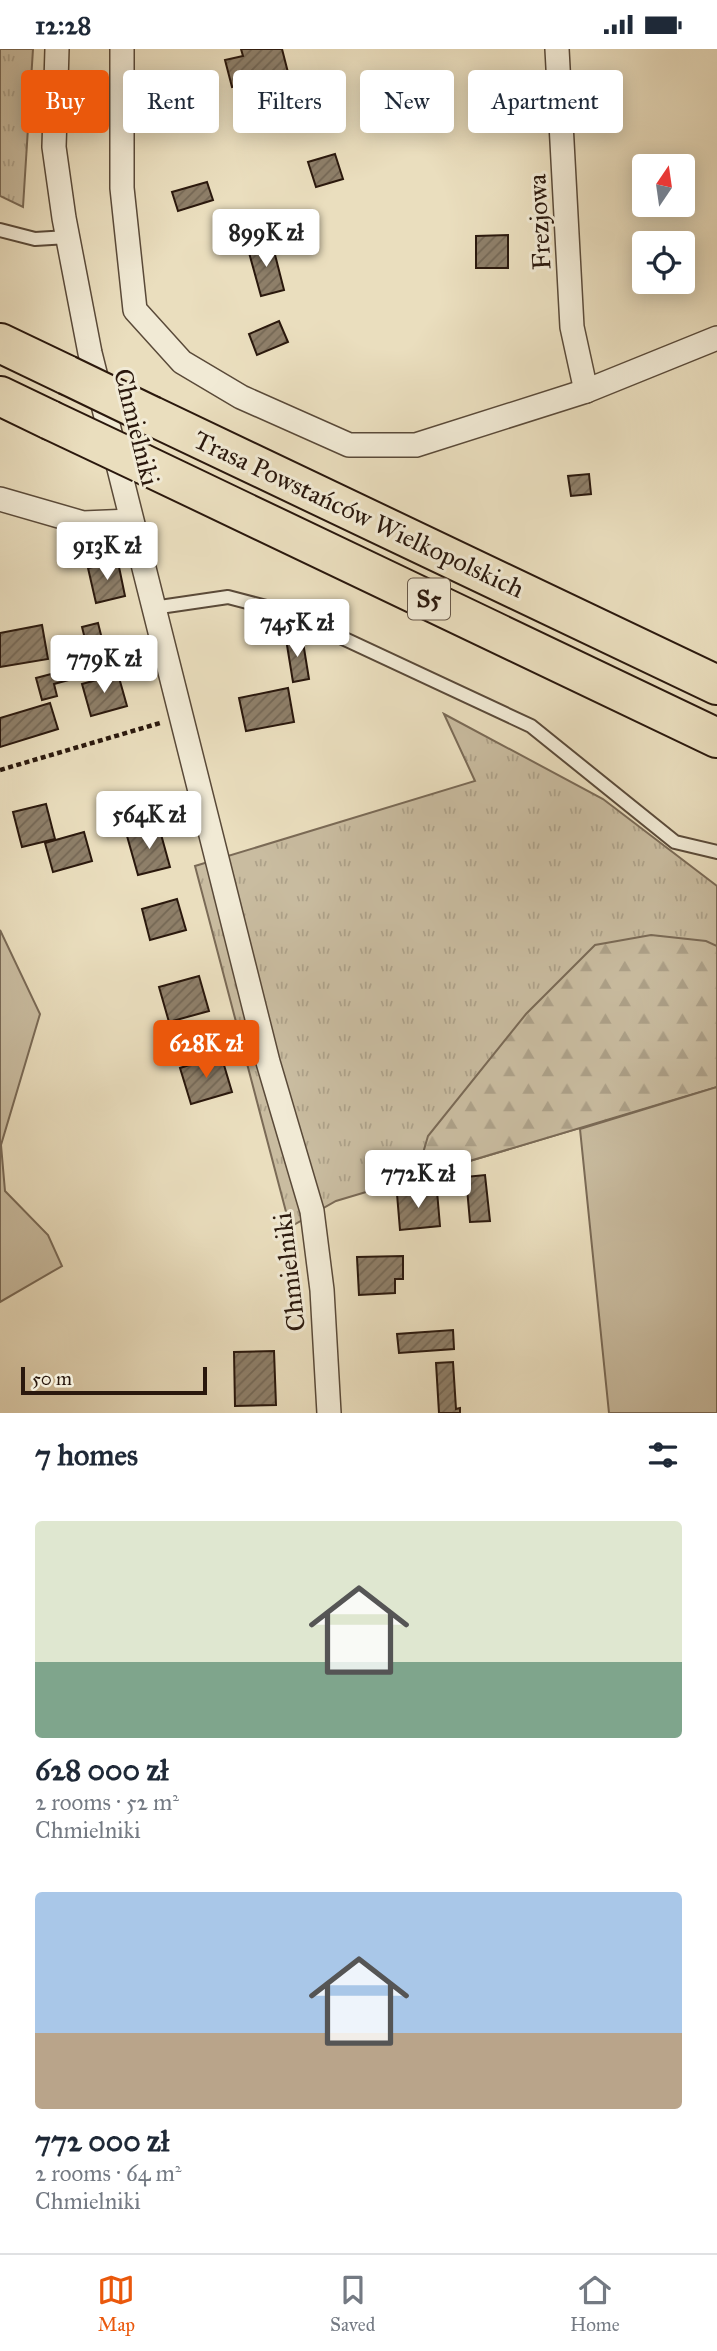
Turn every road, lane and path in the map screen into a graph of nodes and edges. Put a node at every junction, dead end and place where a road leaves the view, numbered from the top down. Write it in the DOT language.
graph roads {
  1 [pos="57,49"];
  2 [pos="122,49"];
  3 [pos="558,49"];
  4 [pos="0,230"];
  5 [pos="68,237"];
  6 [pos="717,338"];
  7 [pos="0,343"];
  8 [pos="586,391"];
  9 [pos="0,396"];
  10 [pos="0,499"];
  11 [pos="131,521"];
  12 [pos="153,608"];
  13 [pos="717,685"];
  14 [pos="181,717"];
  15 [pos="717,738"];
  16 [pos="0,771"];
  17 [pos="717,852"];
  18 [pos="329,1413"];
  1 -- 5 [label="street, Chmielniki"];
  2 -- 8 [label="street"];
  3 -- 8 [label="street, Frezjowa"];
  4 -- 5 [label="lane"];
  5 -- 11 [label="street, Chmielniki"];
  6 -- 8 [label="street"];
  7 -- 13 [label="highway, Trasa Powstańców Wielkopolskich / S5, bridge"];
  9 -- 15 [label="highway, Trasa Powstańców Wielkopolskich / S5, bridge"];
  10 -- 11 [label="street"];
  11 -- 12 [label="street, Chmielniki"];
  12 -- 14 [label="street, Chmielniki"];
  12 -- 17 [label="lane"];
  14 -- 16 [label="path"];
  14 -- 18 [label="street, Chmielniki"];
}
